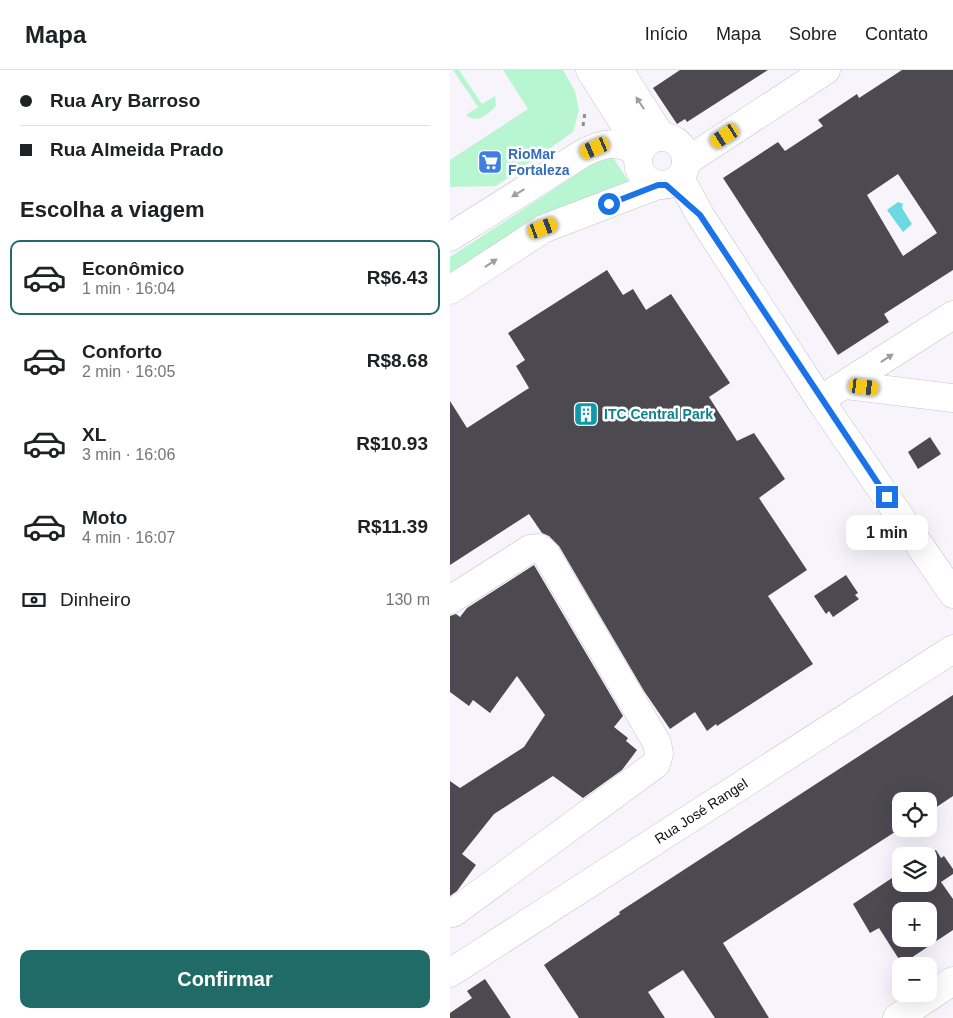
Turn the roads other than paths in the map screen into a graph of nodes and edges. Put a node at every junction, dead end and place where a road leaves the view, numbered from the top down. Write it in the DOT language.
graph roads {
  1 [pos="826,70"];
  2 [pos="599,83"];
  3 [pos="583,140"];
  4 [pos="647,146"];
  5 [pos="673,177"];
  6 [pos="450,237"];
  7 [pos="450,290"];
  8 [pos="953,315"];
  9 [pos="846,385"];
  10 [pos="953,398"];
  11 [pos="820,400"];
  12 [pos="953,594"];
  13 [pos="450,600"];
  14 [pos="953,649"];
  15 [pos="453,913"];
  16 [pos="450,974"];
  17 [pos="953,981"];
  18 [pos="897,1018"];
  1 -- 5 [label="street"];
  2 -- 3 [label="street"];
  2 -- 4 [label="street"];
  3 -- 4 [label="street"];
  3 -- 6 [label="street, one-way"];
  4 -- 5 [label="street"];
  4 -- 5 [label="street"];
  7 -- 5 [label="street, one-way"];
  5 -- 11 [label="street"];
  9 -- 8 [label="street, one-way"];
  9 -- 10 [label="street"];
  9 -- 11 [label="street"];
  11 -- 12 [label="street"];
  13 -- 15 [label="street"];
  14 -- 16 [label="street, Rua José Rangel"];
  17 -- 18 [label="street"];
}
